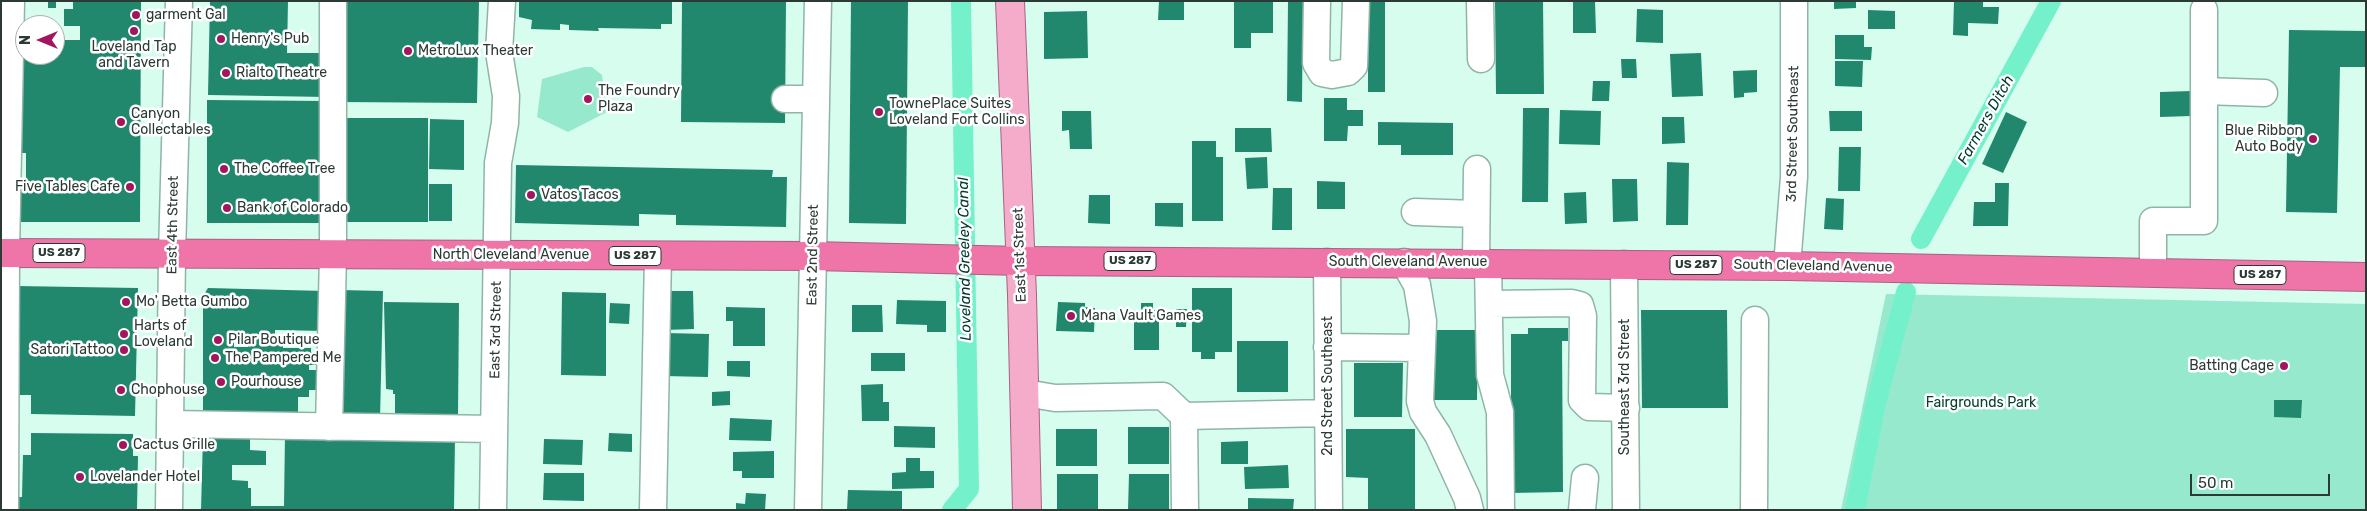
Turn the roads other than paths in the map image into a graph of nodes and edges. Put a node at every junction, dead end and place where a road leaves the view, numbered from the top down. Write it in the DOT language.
graph roads {
  1 [pos="12,1"];
  2 [pos="179,1"];
  3 [pos="333,1"];
  4 [pos="502,1"];
  5 [pos="818,1"];
  6 [pos="1010,1"];
  7 [pos="1317,1"];
  8 [pos="1356,1"];
  9 [pos="1480,1"];
  10 [pos="1794,1"];
  11 [pos="2204,10"];
  12 [pos="1481,59"];
  13 [pos="2204,91"];
  14 [pos="2264,93"];
  15 [pos="785,99"];
  16 [pos="816,100"];
  17 [pos="1477,170"];
  18 [pos="1416,212"];
  19 [pos="1476,214"];
  20 [pos="4,252"];
  21 [pos="172,254"];
  22 [pos="333,254"];
  23 [pos="497,255"];
  24 [pos="658,256"];
  25 [pos="813,256"];
  26 [pos="1021,261"];
  27 [pos="1327,262"];
  28 [pos="1404,262"];
  29 [pos="1482,263"];
  30 [pos="1624,264"];
  31 [pos="1787,266"];
  32 [pos="2153,272"];
  33 [pos="2366,277"];
  34 [pos="1489,304"];
  35 [pos="1755,320"];
  36 [pos="1327,347"];
  37 [pos="1422,348"];
  38 [pos="1025,393"];
  39 [pos="1626,408"];
  40 [pos="1328,413"];
  41 [pos="1184,416"];
  42 [pos="170,424"];
  43 [pos="329,427"];
  44 [pos="494,429"];
  45 [pos="1585,478"];
  46 [pos="5,510"];
  47 [pos="169,510"];
  48 [pos="493,510"];
  49 [pos="652,510"];
  50 [pos="808,510"];
  51 [pos="1027,510"];
  52 [pos="1185,510"];
  53 [pos="1329,510"];
  54 [pos="1470,510"];
  55 [pos="1501,510"];
  56 [pos="1582,510"];
  57 [pos="1626,510"];
  58 [pos="1754,510"];
  1 -- 20 [label="street"];
  2 -- 21 [label="street, East 4th Street"];
  3 -- 22 [label="street"];
  4 -- 23 [label="street, East 3rd Street"];
  5 -- 16 [label="street, East 2nd Street"];
  6 -- 26 [label="main road, East 1st Street"];
  7 -- 8 [label="street"];
  9 -- 12 [label="street"];
  10 -- 31 [label="street, 3rd Street Southeast"];
  11 -- 13 [label="street"];
  13 -- 14 [label="street"];
  13 -- 32 [label="street"];
  15 -- 16 [label="street"];
  16 -- 25 [label="street, East 2nd Street"];
  17 -- 19 [label="street"];
  18 -- 19 [label="street"];
  19 -- 29 [label="street"];
  20 -- 21 [label="highway, North Cleveland Avenue / US 287"];
  20 -- 46 [label="street"];
  21 -- 22 [label="highway, North Cleveland Avenue / US 287"];
  21 -- 42 [label="street, East 4th Street"];
  22 -- 23 [label="highway, North Cleveland Avenue / US 287"];
  22 -- 43 [label="street"];
  23 -- 24 [label="highway, North Cleveland Avenue / US 287"];
  23 -- 44 [label="street, East 3rd Street"];
  24 -- 25 [label="highway, North Cleveland Avenue / US 287"];
  24 -- 49 [label="street"];
  25 -- 26 [label="highway, North Cleveland Avenue / US 287"];
  25 -- 50 [label="street, East 2nd Street"];
  26 -- 27 [label="highway, South Cleveland Avenue / US 287"];
  26 -- 38 [label="main road, East 1st Street"];
  27 -- 28 [label="highway, South Cleveland Avenue / US 287"];
  27 -- 36 [label="street, 2nd Street Southeast"];
  28 -- 29 [label="highway, South Cleveland Avenue / US 287"];
  28 -- 37 [label="street"];
  29 -- 30 [label="highway, South Cleveland Avenue / US 287"];
  29 -- 34 [label="street"];
  30 -- 31 [label="highway, South Cleveland Avenue / US 287"];
  30 -- 39 [label="street, Southeast 3rd Street"];
  31 -- 32 [label="highway, South Cleveland Avenue / US 287"];
  32 -- 33 [label="highway, South Cleveland Avenue / US 287"];
  34 -- 39 [label="street"];
  34 -- 55 [label="street"];
  35 -- 58 [label="street"];
  36 -- 37 [label="street"];
  36 -- 40 [label="street, 2nd Street Southeast"];
  37 -- 54 [label="street"];
  38 -- 41 [label="street"];
  38 -- 51 [label="main road, East 1st Street"];
  39 -- 57 [label="street, Southeast 3rd Street"];
  40 -- 41 [label="street"];
  40 -- 53 [label="street, 2nd Street Southeast"];
  41 -- 52 [label="street"];
  42 -- 43 [label="street"];
  42 -- 47 [label="street, East 4th Street"];
  43 -- 44 [label="street"];
  44 -- 48 [label="street, East 3rd Street"];
  45 -- 56 [label="street"];
}
